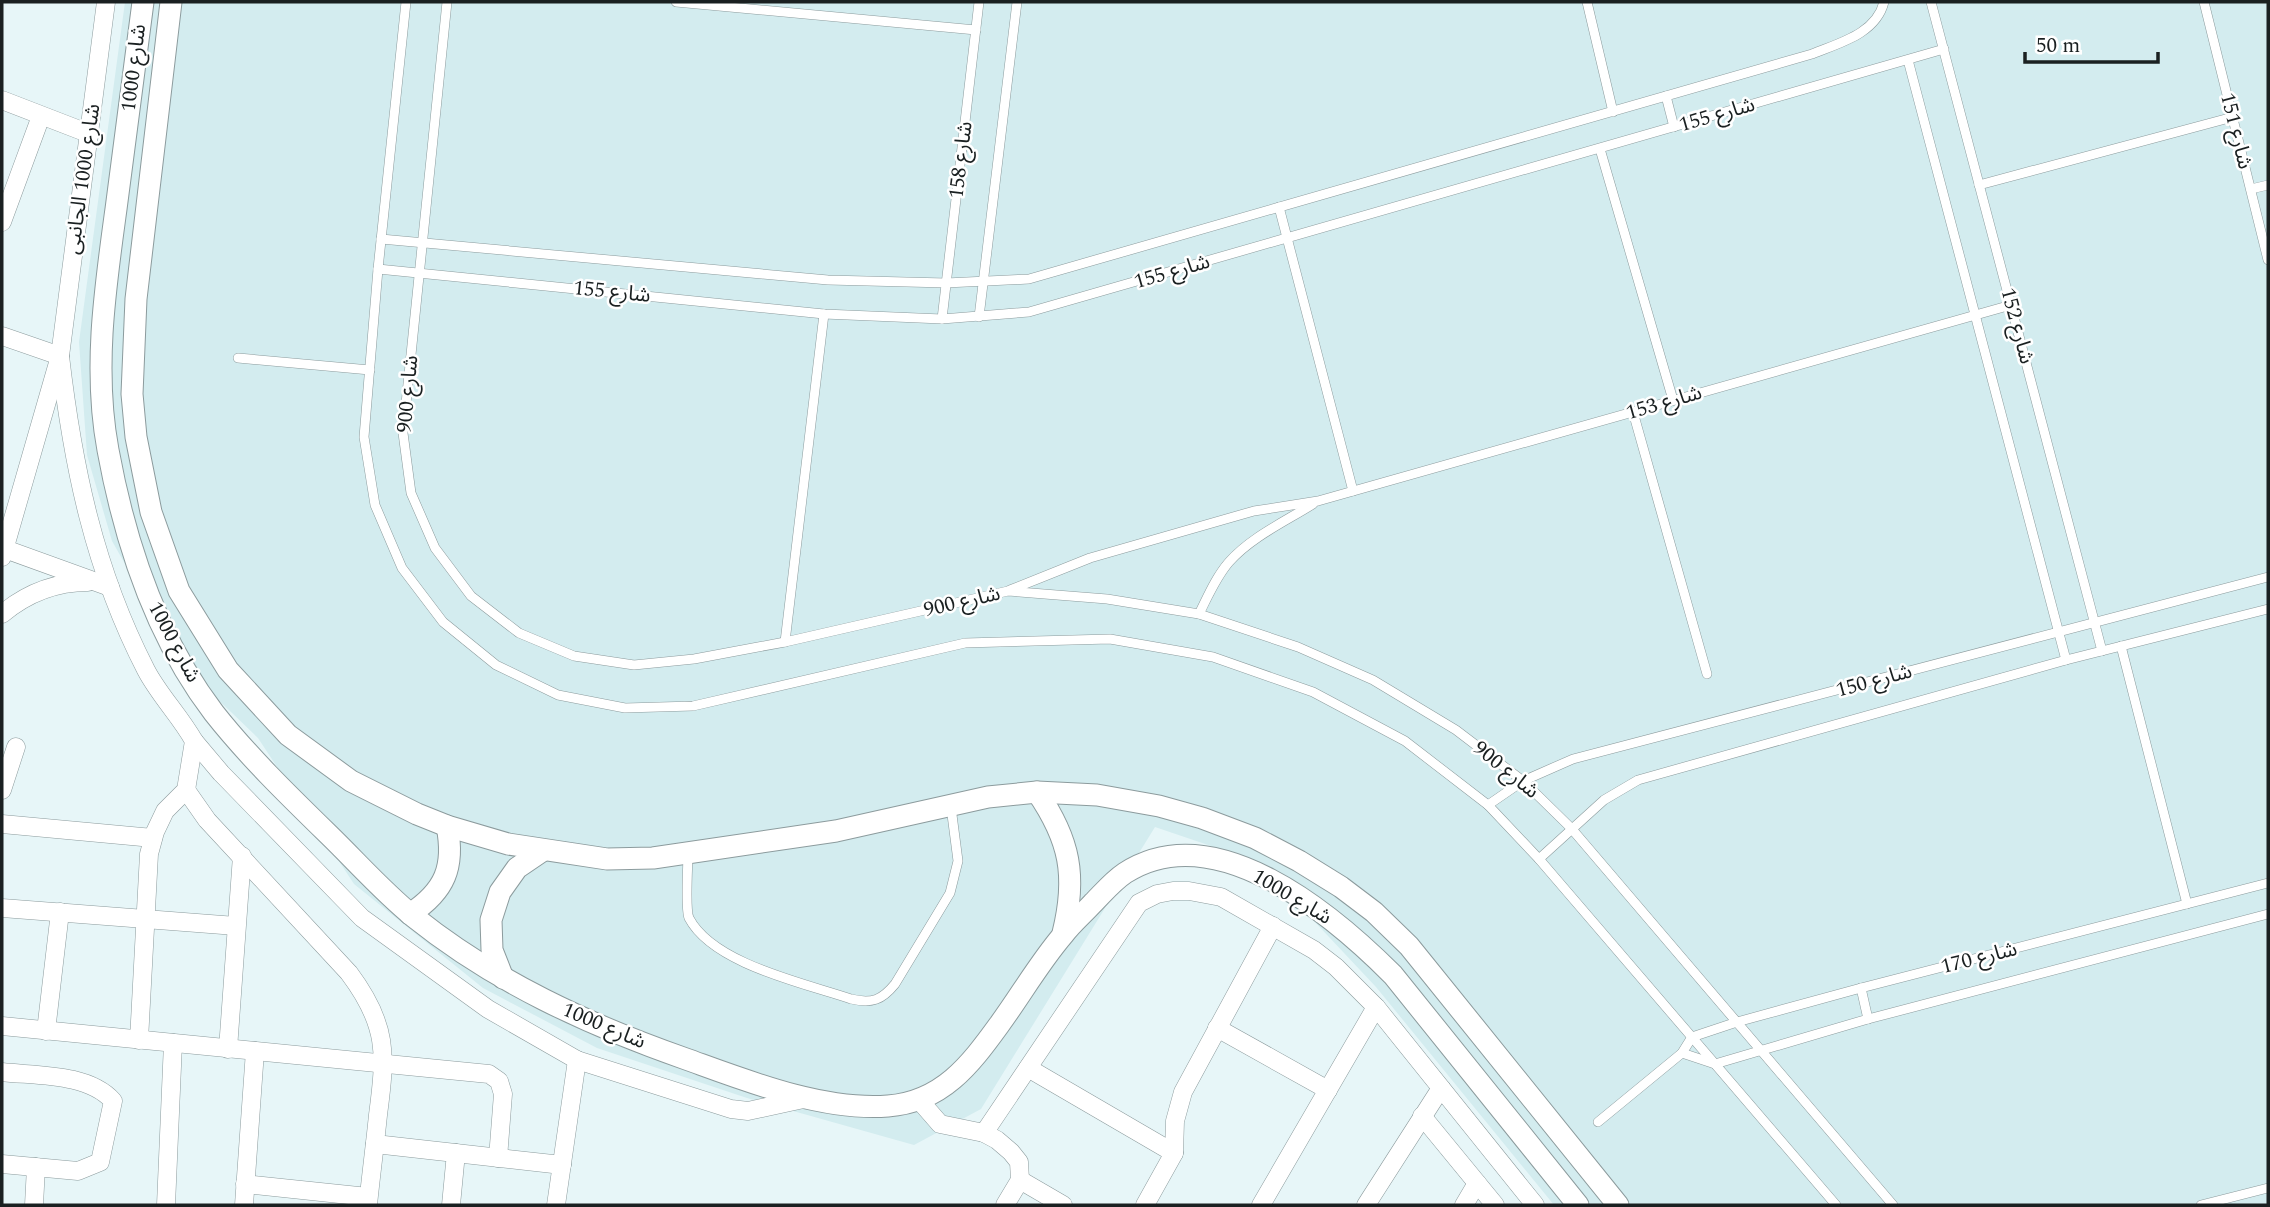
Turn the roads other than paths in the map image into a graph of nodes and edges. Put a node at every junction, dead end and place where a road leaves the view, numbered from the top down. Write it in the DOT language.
graph roads {
  1 [pos="106,2"];
  2 [pos="143,2"];
  3 [pos="171,2"];
  4 [pos="406,2"];
  5 [pos="447,2"];
  6 [pos="676,2"];
  7 [pos="979,2"];
  8 [pos="1017,2"];
  9 [pos="1587,2"];
  10 [pos="1884,2"];
  11 [pos="1931,2"];
  12 [pos="2203,2"];
  13 [pos="716,4"];
  14 [pos="976,30"];
  15 [pos="1944,49"];
  16 [pos="1908,60"];
  17 [pos="1666,96"];
  18 [pos="2,100"];
  19 [pos="1613,112"];
  20 [pos="41,116"];
  21 [pos="2232,117"];
  22 [pos="1674,127"];
  23 [pos="89,134"];
  24 [pos="1600,149"];
  25 [pos="1979,185"];
  26 [pos="2268,185"];
  27 [pos="2250,189"];
  28 [pos="5,203"];
  29 [pos="1279,207"];
  30 [pos="2,222"];
  31 [pos="381,239"];
  32 [pos="1287,239"];
  33 [pos="422,243"];
  34 [pos="2268,260"];
  35 [pos="378,269"];
  36 [pos="419,273"];
  37 [pos="984,282"];
  38 [pos="946,283"];
  39 [pos="2011,305"];
  40 [pos="824,314"];
  41 [pos="1976,314"];
  42 [pos="979,317"];
  43 [pos="942,319"];
  44 [pos="2,336"];
  45 [pos="60,356"];
  46 [pos="238,358"];
  47 [pos="370,370"];
  48 [pos="1673,400"];
  49 [pos="1633,412"];
  50 [pos="1353,491"];
  51 [pos="1318,501"];
  52 [pos="3,551"];
  53 [pos="2268,577"];
  54 [pos="104,585"];
  55 [pos="1008,591"];
  56 [pos="2268,609"];
  57 [pos="2,614"];
  58 [pos="1199,614"];
  59 [pos="2095,623"];
  60 [pos="2059,633"];
  61 [pos="785,642"];
  62 [pos="2121,646"];
  63 [pos="2102,651"];
  64 [pos="2066,660"];
  65 [pos="1707,674"];
  66 [pos="194,741"];
  67 [pos="16,747"];
  68 [pos="1523,781"];
  69 [pos="2,790"];
  70 [pos="186,790"];
  71 [pos="1037,792"];
  72 [pos="950,805"];
  73 [pos="1488,805"];
  74 [pos="2,824"];
  75 [pos="447,826"];
  76 [pos="1571,828"];
  77 [pos="153,838"];
  78 [pos="542,851"];
  79 [pos="688,853"];
  80 [pos="242,856"];
  81 [pos="1539,859"];
  82 [pos="2268,883"];
  83 [pos="2188,904"];
  84 [pos="2,908"];
  85 [pos="60,912"];
  86 [pos="410,914"];
  87 [pos="2268,914"];
  88 [pos="144,919"];
  89 [pos="236,926"];
  90 [pos="1273,926"];
  91 [pos="1062,935"];
  92 [pos="503,978"];
  93 [pos="1861,988"];
  94 [pos="1376,1007"];
  95 [pos="1868,1019"];
  96 [pos="1737,1021"];
  97 [pos="2,1026"];
  98 [pos="1217,1028"];
  99 [pos="46,1031"];
  100 [pos="1692,1037"];
  101 [pos="139,1040"];
  102 [pos="173,1043"];
  103 [pos="228,1049"];
  104 [pos="255,1051"];
  105 [pos="1761,1051"];
  106 [pos="1682,1053"];
  107 [pos="577,1059"];
  108 [pos="385,1063"];
  109 [pos="1715,1064"];
  110 [pos="1028,1068"];
  111 [pos="2,1072"];
  112 [pos="1441,1088"];
  113 [pos="1328,1090"];
  114 [pos="808,1098"];
  115 [pos="920,1101"];
  116 [pos="1422,1116"];
  117 [pos="1598,1122"];
  118 [pos="984,1133"];
  119 [pos="375,1144"];
  120 [pos="456,1153"];
  121 [pos="1174,1153"];
  122 [pos="498,1158"];
  123 [pos="2,1164"];
  124 [pos="562,1165"];
  125 [pos="37,1167"];
  126 [pos="1020,1180"];
  127 [pos="1477,1183"];
  128 [pos="246,1184"];
  129 [pos="2268,1188"];
  130 [pos="368,1201"];
  131 [pos="34,1205"];
  132 [pos="166,1205"];
  133 [pos="244,1205"];
  134 [pos="451,1205"];
  135 [pos="556,1205"];
  136 [pos="1005,1205"];
  137 [pos="1063,1205"];
  138 [pos="1146,1205"];
  139 [pos="1261,1205"];
  140 [pos="1366,1205"];
  141 [pos="1464,1205"];
  142 [pos="1495,1205"];
  143 [pos="1535,1205"];
  144 [pos="1578,1205"];
  145 [pos="1618,1205"];
  146 [pos="1836,1205"];
  147 [pos="1893,1205"];
  148 [pos="2201,1205"];
  1 -- 23 [label="street, شارع 1000 الجانبى"];
  2 -- 86 [label="street, شارع 1000"];
  3 -- 75 [label="street, شارع 1000"];
  4 -- 31 [label="lane, شارع 900"];
  5 -- 33 [label="lane, شارع 900"];
  6 -- 13 [label="lane"];
  7 -- 14 [label="lane, شارع 158"];
  8 -- 37 [label="lane, شارع 158"];
  9 -- 19 [label="lane"];
  10 -- 17 [label="lane, شارع 155"];
  11 -- 15 [label="lane, شارع 152"];
  12 -- 21 [label="lane, شارع 151"];
  13 -- 14 [label="lane"];
  14 -- 38 [label="lane, شارع 158"];
  15 -- 16 [label="lane, شارع 155"];
  15 -- 25 [label="lane, شارع 152"];
  16 -- 22 [label="lane, شارع 155"];
  16 -- 41 [label="lane, شارع 152"];
  17 -- 19 [label="lane, شارع 155"];
  17 -- 22 [label="lane"];
  18 -- 20 [label="street"];
  19 -- 29 [label="lane, شارع 155"];
  20 -- 23 [label="street"];
  20 -- 28 [label="street"];
  21 -- 25 [label="lane"];
  21 -- 27 [label="lane, شارع 151"];
  22 -- 24 [label="lane, شارع 155"];
  23 -- 45 [label="street, شارع 1000 الجانبى"];
  24 -- 32 [label="lane, شارع 155"];
  24 -- 48 [label="lane"];
  25 -- 39 [label="lane, شارع 152"];
  26 -- 27 [label="lane"];
  27 -- 34 [label="lane, شارع 151"];
  28 -- 30 [label="street"];
  29 -- 32 [label="lane"];
  29 -- 37 [label="lane, شارع 155"];
  31 -- 33 [label="lane, شارع 155"];
  31 -- 35 [label="lane, شارع 900"];
  32 -- 42 [label="lane, شارع 155"];
  32 -- 50 [label="lane"];
  33 -- 36 [label="lane, شارع 900"];
  33 -- 38 [label="lane, شارع 155"];
  35 -- 36 [label="lane, شارع 155"];
  35 -- 47 [label="lane, شارع 900"];
  36 -- 40 [label="lane, شارع 155"];
  36 -- 61 [label="lane, شارع 900"];
  37 -- 38 [label="lane, شارع 155"];
  37 -- 42 [label="lane, شارع 158"];
  38 -- 43 [label="lane, شارع 158"];
  39 -- 41 [label="lane, شارع 153"];
  39 -- 59 [label="lane, شارع 152"];
  40 -- 43 [label="lane, شارع 155"];
  40 -- 61 [label="lane"];
  41 -- 48 [label="lane, شارع 153"];
  41 -- 60 [label="lane, شارع 152"];
  42 -- 43 [label="lane, شارع 155"];
  44 -- 45 [label="street"];
  45 -- 52 [label="street"];
  45 -- 54 [label="street"];
  46 -- 47 [label="lane"];
  47 -- 73 [label="lane, شارع 900"];
  48 -- 49 [label="lane, شارع 153"];
  49 -- 50 [label="lane, شارع 153"];
  49 -- 65 [label="lane"];
  50 -- 51 [label="lane, شارع 153"];
  51 -- 55 [label="lane"];
  51 -- 58 [label="lane"];
  52 -- 54 [label="street"];
  53 -- 59 [label="lane, شارع 150"];
  54 -- 57 [label="street"];
  54 -- 66 [label="street"];
  55 -- 58 [label="lane, شارع 900"];
  55 -- 61 [label="lane, شارع 900"];
  56 -- 62 [label="lane, شارع 150"];
  58 -- 68 [label="lane, شارع 900"];
  59 -- 60 [label="lane, شارع 150"];
  59 -- 63 [label="lane, شارع 152"];
  60 -- 64 [label="lane, شارع 152"];
  60 -- 68 [label="lane, شارع 150"];
  62 -- 63 [label="lane, شارع 150"];
  62 -- 83 [label="lane"];
  63 -- 64 [label="lane, شارع 150"];
  64 -- 76 [label="lane, شارع 150"];
  66 -- 70 [label="street"];
  66 -- 107 [label="street"];
  67 -- 69 [label="street"];
  68 -- 73 [label="lane, شارع 150"];
  68 -- 76 [label="lane, شارع 900"];
  70 -- 77 [label="street"];
  70 -- 80 [label="street"];
  71 -- 72 [label="street, شارع 1000"];
  71 -- 91 [label="street"];
  71 -- 145 [label="street, شارع 1000"];
  72 -- 79 [label="street, شارع 1000"];
  72 -- 79 [label="lane"];
  73 -- 81 [label="lane, شارع 900"];
  74 -- 77 [label="street"];
  75 -- 78 [label="street, شارع 1000"];
  75 -- 86 [label="street"];
  76 -- 81 [label="lane, شارع 150"];
  76 -- 96 [label="lane, شارع 900"];
  77 -- 88 [label="street"];
  78 -- 79 [label="street, شارع 1000"];
  78 -- 92 [label="street"];
  80 -- 89 [label="street"];
  80 -- 108 [label="street"];
  81 -- 100 [label="lane, شارع 900"];
  82 -- 83 [label="lane, شارع 170"];
  83 -- 93 [label="lane, شارع 170"];
  84 -- 85 [label="street"];
  85 -- 88 [label="street"];
  85 -- 99 [label="street"];
  86 -- 92 [label="street, شارع 1000"];
  87 -- 95 [label="lane, شارع 170"];
  88 -- 89 [label="street"];
  88 -- 101 [label="street"];
  89 -- 103 [label="street"];
  90 -- 94 [label="street"];
  90 -- 98 [label="street"];
  90 -- 110 [label="street"];
  91 -- 115 [label="street, شارع 1000"];
  91 -- 144 [label="street, شارع 1000"];
  92 -- 114 [label="street, شارع 1000"];
  93 -- 95 [label="lane"];
  93 -- 96 [label="lane, شارع 170"];
  94 -- 112 [label="street"];
  94 -- 113 [label="street"];
  95 -- 105 [label="lane, شارع 170"];
  96 -- 100 [label="lane, شارع 170"];
  96 -- 105 [label="lane, شارع 900"];
  97 -- 99 [label="street"];
  98 -- 113 [label="street"];
  98 -- 121 [label="street"];
  99 -- 101 [label="street"];
  100 -- 106 [label="lane"];
  100 -- 109 [label="lane, شارع 900"];
  101 -- 102 [label="street"];
  102 -- 103 [label="street"];
  102 -- 132 [label="street"];
  103 -- 104 [label="street"];
  104 -- 108 [label="street"];
  104 -- 128 [label="street"];
  105 -- 109 [label="lane, شارع 170"];
  105 -- 147 [label="lane, شارع 900"];
  106 -- 109 [label="lane"];
  106 -- 117 [label="lane"];
  107 -- 114 [label="street"];
  107 -- 124 [label="street"];
  108 -- 119 [label="street"];
  108 -- 122 [label="street"];
  109 -- 146 [label="lane, شارع 900"];
  110 -- 118 [label="street"];
  110 -- 121 [label="street"];
  111 -- 125 [label="street"];
  112 -- 116 [label="street"];
  112 -- 143 [label="street"];
  113 -- 139 [label="street"];
  114 -- 115 [label="street, شارع 1000"];
  115 -- 118 [label="street"];
  116 -- 127 [label="street"];
  116 -- 140 [label="street"];
  118 -- 126 [label="street"];
  119 -- 120 [label="street"];
  119 -- 130 [label="street"];
  120 -- 122 [label="street"];
  120 -- 134 [label="street"];
  121 -- 138 [label="street"];
  122 -- 124 [label="street"];
  123 -- 125 [label="street"];
  124 -- 135 [label="street"];
  125 -- 131 [label="street"];
  126 -- 136 [label="street"];
  126 -- 137 [label="street"];
  127 -- 141 [label="street"];
  127 -- 142 [label="street"];
  128 -- 130 [label="street"];
  128 -- 133 [label="street"];
  129 -- 148 [label="lane"];
}
